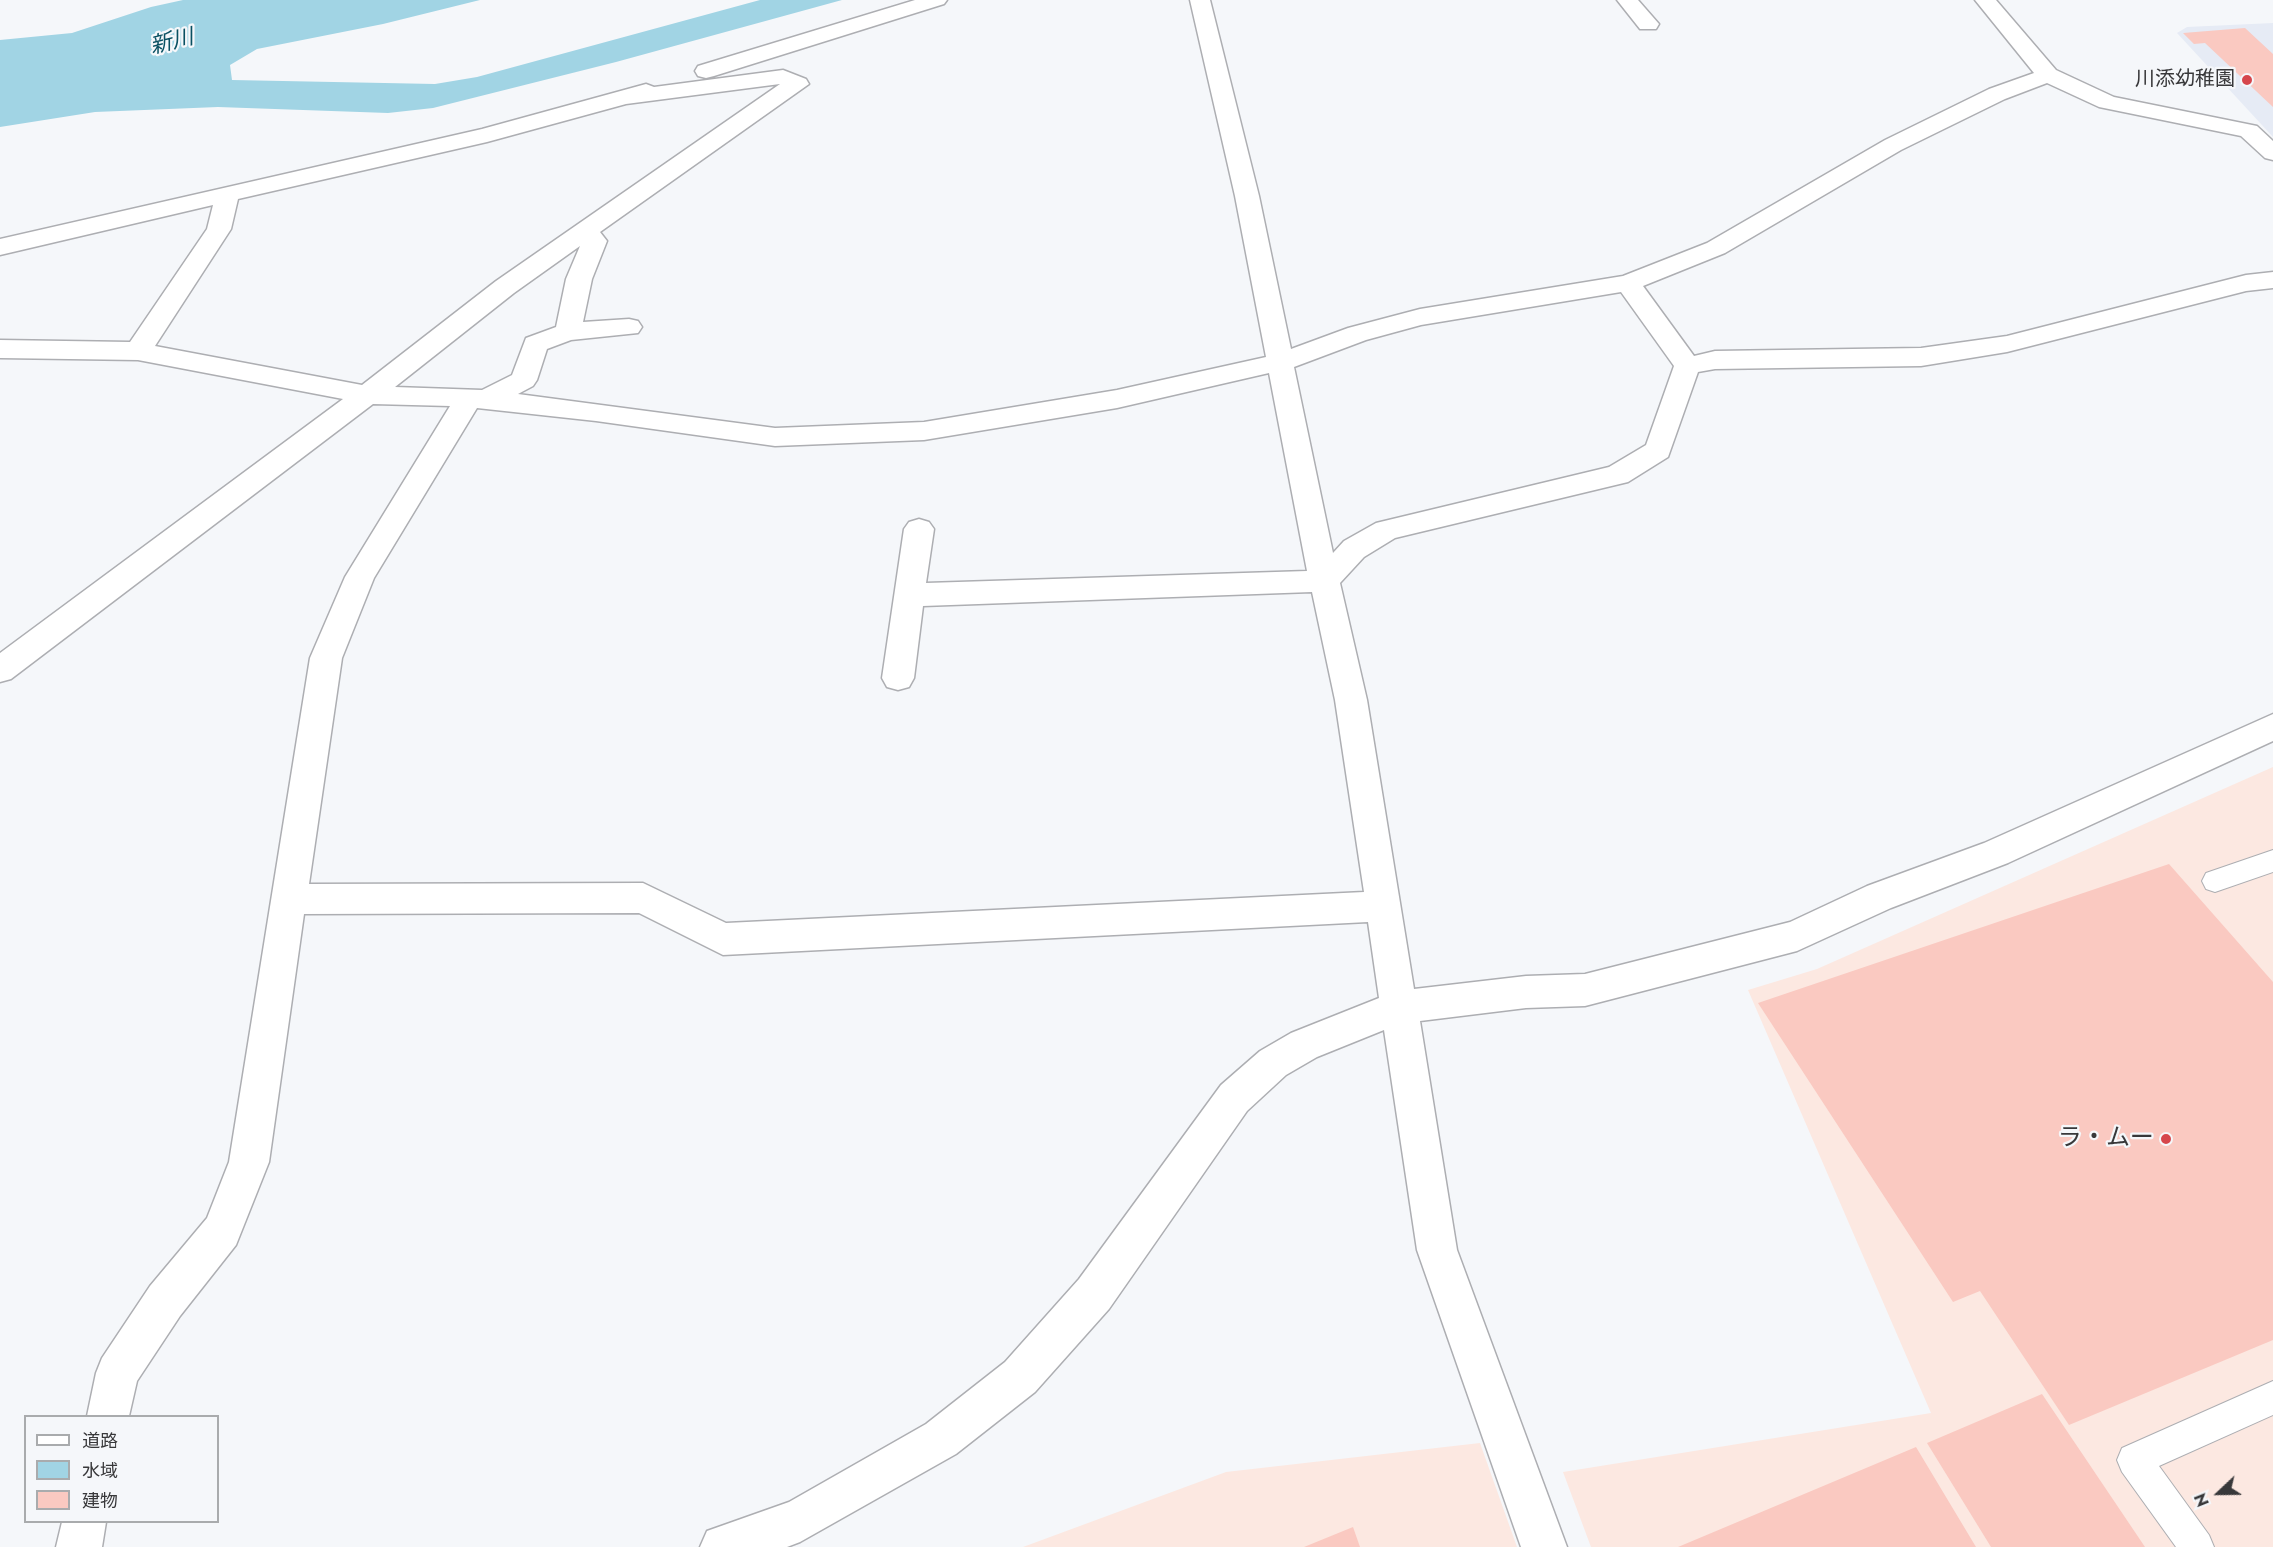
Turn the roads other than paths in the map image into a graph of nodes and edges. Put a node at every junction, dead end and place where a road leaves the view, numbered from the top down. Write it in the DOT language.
graph roads {
  1 [pos="937,0"];
  2 [pos="1200,0"];
  3 [pos="1626,0"];
  4 [pos="1985,0"];
  5 [pos="1648,24"];
  6 [pos="2048,75"];
  7 [pos="626,97"];
  8 [pos="2273,153"];
  9 [pos="228,193"];
  10 [pos="585,231"];
  11 [pos="0,248"];
  12 [pos="2273,280"];
  13 [pos="1628,282"];
  14 [pos="629,327"];
  15 [pos="568,333"];
  16 [pos="0,349"];
  17 [pos="138,351"];
  18 [pos="1281,362"];
  19 [pos="1687,366"];
  20 [pos="367,395"];
  21 [pos="477,399"];
  22 [pos="919,530"];
  23 [pos="1324,581"];
  24 [pos="909,595"];
  25 [pos="0,670"];
  26 [pos="898,678"];
  27 [pos="2273,727"];
  28 [pos="2273,861"];
  29 [pos="2215,880"];
  30 [pos="289,899"];
  31 [pos="1382,906"];
  32 [pos="1398,1007"];
  33 [pos="2273,1398"];
  34 [pos="108,1415"];
  35 [pos="84,1523"];
  36 [pos="79,1547"];
  37 [pos="723,1547"];
  38 [pos="1544,1547"];
  39 [pos="2197,1547"];
  1 -- 7 [label="street"];
  2 -- 18 [label="street"];
  3 -- 5 [label="street"];
  4 -- 6 [label="street"];
  6 -- 8 [label="street"];
  6 -- 13 [label="street"];
  7 -- 9 [label="street"];
  7 -- 10 [label="street"];
  9 -- 11 [label="street"];
  9 -- 17 [label="street"];
  10 -- 15 [label="street"];
  10 -- 20 [label="street"];
  12 -- 19 [label="street"];
  13 -- 18 [label="street"];
  13 -- 19 [label="street"];
  14 -- 15 [label="street"];
  15 -- 21 [label="street"];
  16 -- 17 [label="street"];
  17 -- 20 [label="street"];
  18 -- 21 [label="street"];
  18 -- 23 [label="street"];
  19 -- 23 [label="street"];
  20 -- 21 [label="street"];
  20 -- 25 [label="street"];
  21 -- 30 [label="street"];
  22 -- 24 [label="street"];
  23 -- 24 [label="street"];
  23 -- 31 [label="street"];
  24 -- 26 [label="street"];
  27 -- 32 [label="street"];
  28 -- 29 [label="lane"];
  30 -- 31 [label="street"];
  30 -- 34 [label="street"];
  31 -- 32 [label="street"];
  32 -- 37 [label="street"];
  32 -- 38 [label="street"];
  33 -- 39 [label="lane"];
  35 -- 36 [label="street"];
}
